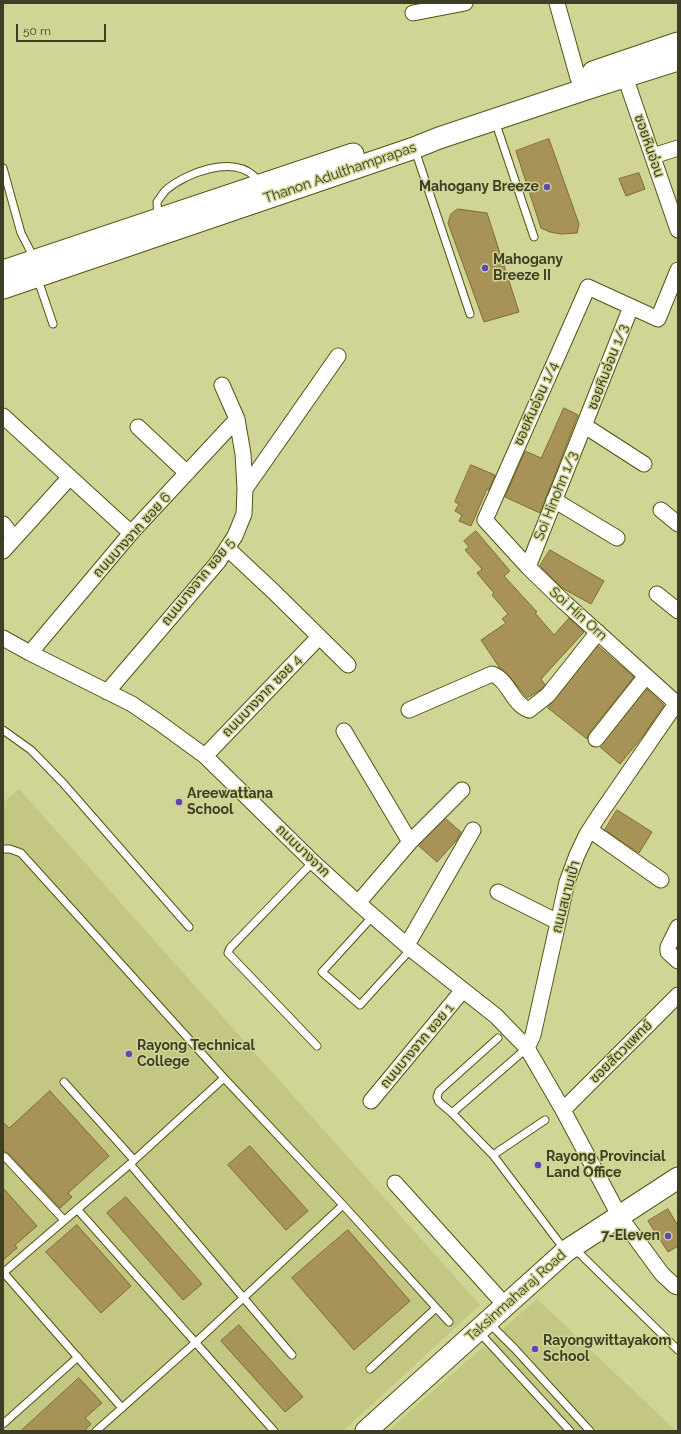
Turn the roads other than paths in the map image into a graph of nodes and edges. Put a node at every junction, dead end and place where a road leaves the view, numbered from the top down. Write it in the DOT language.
graph roads {
  1 [pos="465,3"];
  2 [pos="557,3"];
  3 [pos="413,13"];
  4 [pos="678,43"];
  5 [pos="678,60"];
  6 [pos="622,69"];
  7 [pos="578,78"];
  8 [pos="495,119"];
  9 [pos="414,148"];
  10 [pos="678,148"];
  11 [pos="653,156"];
  12 [pos="3,168"];
  13 [pos="259,185"];
  14 [pos="207,211"];
  15 [pos="158,219"];
  16 [pos="678,230"];
  17 [pos="534,237"];
  18 [pos="36,269"];
  19 [pos="678,270"];
  20 [pos="3,271"];
  21 [pos="3,288"];
  22 [pos="631,308"];
  23 [pos="470,314"];
  24 [pos="53,324"];
  25 [pos="338,356"];
  26 [pos="222,385"];
  27 [pos="3,416"];
  28 [pos="237,419"];
  29 [pos="585,426"];
  30 [pos="138,427"];
  31 [pos="644,464"];
  32 [pos="187,473"];
  33 [pos="70,477"];
  34 [pos="245,490"];
  35 [pos="554,500"];
  36 [pos="661,510"];
  37 [pos="485,520"];
  38 [pos="3,524"];
  39 [pos="678,524"];
  40 [pos="131,533"];
  41 [pos="14,538"];
  42 [pos="617,538"];
  43 [pos="227,548"];
  44 [pos="3,551"];
  45 [pos="528,567"];
  46 [pos="657,594"];
  47 [pos="678,611"];
  48 [pos="598,632"];
  49 [pos="319,637"];
  50 [pos="4,641"];
  51 [pos="30,653"];
  52 [pos="348,665"];
  53 [pos="646,676"];
  54 [pos="107,692"];
  55 [pos="677,702"];
  56 [pos="409,710"];
  57 [pos="3,730"];
  58 [pos="344,731"];
  59 [pos="596,739"];
  60 [pos="205,756"];
  61 [pos="462,790"];
  62 [pos="473,830"];
  63 [pos="590,830"];
  64 [pos="410,842"];
  65 [pos="3,849"];
  66 [pos="313,862"];
  67 [pos="661,880"];
  68 [pos="498,892"];
  69 [pos="358,903"];
  70 [pos="373,916"];
  71 [pos="558,922"];
  72 [pos="189,927"];
  73 [pos="678,927"];
  74 [pos="409,947"];
  75 [pos="675,959"];
  76 [pos="463,990"];
  77 [pos="678,995"];
  78 [pos="498,1038"];
  79 [pos="317,1046"];
  80 [pos="527,1048"];
  81 [pos="224,1078"];
  82 [pos="64,1082"];
  83 [pos="371,1101"];
  84 [pos="563,1110"];
  85 [pos="452,1113"];
  86 [pos="545,1120"];
  87 [pos="493,1155"];
  88 [pos="5,1157"];
  89 [pos="132,1162"];
  90 [pos="678,1178"];
  91 [pos="395,1183"];
  92 [pos="343,1205"];
  93 [pos="77,1209"];
  94 [pos="620,1217"];
  95 [pos="64,1220"];
  96 [pos="569,1249"];
  97 [pos="3,1273"];
  98 [pos="678,1287"];
  99 [pos="244,1298"];
  100 [pos="505,1305"];
  101 [pos="436,1308"];
  102 [pos="449,1322"];
  103 [pos="483,1326"];
  104 [pos="196,1342"];
  105 [pos="678,1350"];
  106 [pos="292,1355"];
  107 [pos="78,1357"];
  108 [pos="370,1369"];
  109 [pos="122,1408"];
  110 [pos="3,1424"];
  111 [pos="96,1431"];
  112 [pos="274,1431"];
  113 [pos="366,1431"];
  114 [pos="570,1431"];
  115 [pos="590,1431"];
  1 -- 3 [label="street"];
  2 -- 7 [label="street"];
  4 -- 6 [label="street, Thanon Adulthamprapas"];
  5 -- 6 [label="street, Thanon Adulthamprapas"];
  6 -- 7 [label="street, Thanon Adulthamprapas"];
  6 -- 8 [label="street, Thanon Adulthamprapas"];
  6 -- 11 [label="street, ซอยหินอ่อน"];
  7 -- 13 [label="street, Thanon Adulthamprapas"];
  8 -- 9 [label="street, Thanon Adulthamprapas"];
  8 -- 17 [label="lane"];
  9 -- 14 [label="street, Thanon Adulthamprapas"];
  9 -- 23 [label="lane"];
  10 -- 11 [label="street"];
  11 -- 16 [label="street, ซอยหินอ่อน"];
  12 -- 18 [label="lane"];
  13 -- 14 [label="street, Thanon Adulthamprapas"];
  13 -- 15 [label="lane"];
  14 -- 15 [label="street, Thanon Adulthamprapas"];
  14 -- 18 [label="street, Thanon Adulthamprapas"];
  15 -- 18 [label="street, Thanon Adulthamprapas"];
  18 -- 20 [label="street, Thanon Adulthamprapas"];
  18 -- 21 [label="street, Thanon Adulthamprapas"];
  18 -- 24 [label="lane"];
  19 -- 22 [label="street"];
  22 -- 29 [label="street, ซอยหินอ่อน 1/3"];
  22 -- 37 [label="street, ซอยหินอ่อน 1/4"];
  25 -- 34 [label="street"];
  26 -- 28 [label="street, ถนนบางจาก ซอย 5"];
  27 -- 33 [label="street"];
  28 -- 32 [label="street, ถนนบางจาก ซอย 6"];
  28 -- 34 [label="street, ถนนบางจาก ซอย 5"];
  29 -- 31 [label="street"];
  29 -- 35 [label="street, Soi Hinohn 1/3"];
  30 -- 32 [label="street"];
  32 -- 40 [label="street, ถนนบางจาก ซอย 6"];
  33 -- 40 [label="street"];
  33 -- 41 [label="street"];
  34 -- 43 [label="street, ถนนบางจาก ซอย 5"];
  35 -- 42 [label="street"];
  35 -- 45 [label="street, Soi Hinohn 1/3"];
  36 -- 39 [label="street"];
  37 -- 45 [label="street, Soi Hin Orn"];
  38 -- 41 [label="street"];
  40 -- 51 [label="street, ถนนบางจาก ซอย 6"];
  41 -- 44 [label="street"];
  43 -- 49 [label="street"];
  43 -- 54 [label="street, ถนนบางจาก ซอย 5"];
  45 -- 48 [label="street, Soi Hin Orn"];
  46 -- 47 [label="street"];
  48 -- 53 [label="street, Soi Hin Orn"];
  48 -- 56 [label="street"];
  49 -- 52 [label="street"];
  49 -- 60 [label="street, ถนนบางจาก ซอย 4"];
  50 -- 51 [label="street, ถนนบางจาก"];
  51 -- 54 [label="street, ถนนบางจาก"];
  53 -- 55 [label="street, Soi Hin Orn"];
  53 -- 59 [label="street"];
  54 -- 60 [label="street, ถนนบางจาก"];
  55 -- 63 [label="street, ถนนสนามเป้า"];
  57 -- 72 [label="lane"];
  58 -- 64 [label="street"];
  60 -- 66 [label="street, ถนนบางจาก"];
  61 -- 64 [label="street"];
  62 -- 74 [label="street"];
  63 -- 67 [label="street"];
  63 -- 71 [label="street, ถนนสนามเป้า"];
  64 -- 69 [label="street"];
  65 -- 81 [label="lane"];
  66 -- 69 [label="street, ถนนบางจาก"];
  66 -- 79 [label="lane"];
  68 -- 71 [label="street"];
  69 -- 70 [label="street, ถนนบางจาก"];
  70 -- 74 [label="street, ถนนบางจาก"];
  70 -- 74 [label="lane"];
  71 -- 80 [label="street, ถนนสนามเป้า"];
  73 -- 75 [label="street"];
  74 -- 76 [label="street, ถนนบางจาก"];
  76 -- 80 [label="street, ถนนบางจาก"];
  76 -- 83 [label="street, ถนนบางจาก ซอย 1"];
  77 -- 84 [label="street, ซอยสัตวแพทย์"];
  78 -- 85 [label="lane"];
  80 -- 84 [label="street, ถนนบางจาก"];
  80 -- 85 [label="lane"];
  81 -- 89 [label="lane"];
  81 -- 92 [label="lane"];
  82 -- 89 [label="lane"];
  84 -- 94 [label="street, ถนนบางจาก"];
  85 -- 87 [label="lane"];
  86 -- 87 [label="lane"];
  87 -- 96 [label="lane"];
  88 -- 95 [label="lane"];
  89 -- 93 [label="lane"];
  89 -- 99 [label="lane"];
  90 -- 94 [label="street, Taksinmaharaj Road"];
  91 -- 100 [label="street"];
  92 -- 99 [label="lane"];
  92 -- 101 [label="lane"];
  93 -- 95 [label="lane"];
  93 -- 104 [label="lane"];
  94 -- 96 [label="street, Taksinmaharaj Road"];
  94 -- 98 [label="street, ถนนบางจาก"];
  95 -- 97 [label="lane"];
  96 -- 100 [label="street, Taksinmaharaj Road"];
  96 -- 105 [label="lane"];
  97 -- 107 [label="lane"];
  99 -- 104 [label="lane"];
  99 -- 106 [label="lane"];
  100 -- 103 [label="street, Taksinmaharaj Road"];
  101 -- 102 [label="lane"];
  101 -- 108 [label="lane"];
  103 -- 113 [label="street, Taksinmaharaj Road"];
  103 -- 114 [label="lane"];
  103 -- 115 [label="lane"];
  104 -- 109 [label="lane"];
  104 -- 112 [label="lane"];
  107 -- 109 [label="lane"];
  107 -- 110 [label="lane"];
  109 -- 111 [label="lane"];
}
